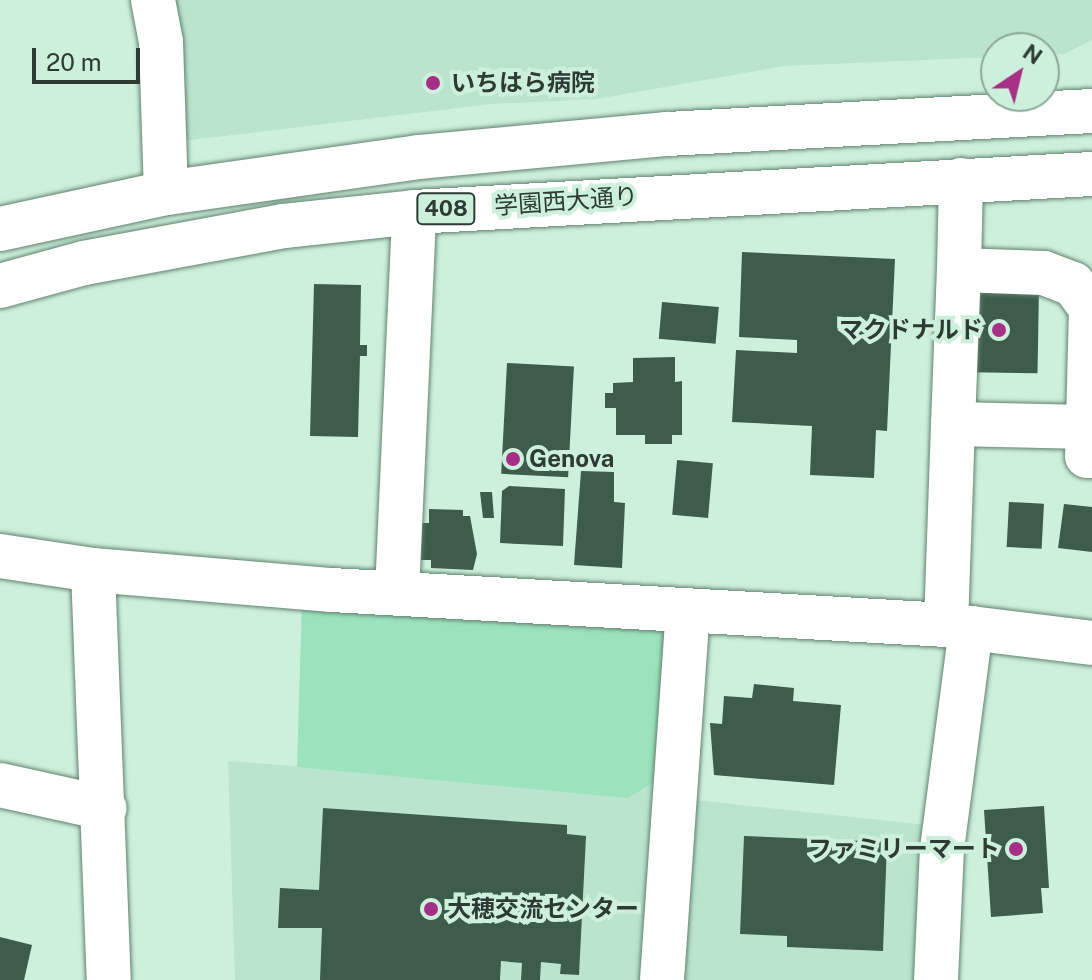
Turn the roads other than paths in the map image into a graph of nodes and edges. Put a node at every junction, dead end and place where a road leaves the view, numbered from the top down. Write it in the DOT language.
graph roads {
  1 [pos="153,0"];
  2 [pos="1092,86"];
  3 [pos="1092,111"];
  4 [pos="1031,114"];
  5 [pos="1092,174"];
  6 [pos="1032,176"];
  7 [pos="961,180"];
  8 [pos="166,193"];
  9 [pos="1092,202"];
  10 [pos="414,212"];
  11 [pos="0,229"];
  12 [pos="959,270"];
  13 [pos="0,286"];
  14 [pos="953,424"];
  15 [pos="1090,442"];
  16 [pos="0,556"];
  17 [pos="93,570"];
  18 [pos="397,592"];
  19 [pos="688,611"];
  20 [pos="958,626"];
  21 [pos="1092,643"];
  22 [pos="0,785"];
  23 [pos="105,808"];
  24 [pos="109,980"];
  25 [pos="662,980"];
  26 [pos="936,980"];
  1 -- 8 [label="main road"];
  2 -- 4 [label="main road"];
  3 -- 4 [label="main road, 408"];
  4 -- 8 [label="main road, 408"];
  5 -- 6 [label="main road, 学園西大通り / 408"];
  6 -- 7 [label="main road, 学園西大通り / 408"];
  6 -- 9 [label="main road"];
  7 -- 10 [label="main road, 学園西大通り / 408"];
  7 -- 12 [label="main road"];
  8 -- 11 [label="main road, 408"];
  10 -- 13 [label="main road, 学園西大通り / 408"];
  10 -- 18 [label="main road"];
  12 -- 14 [label="main road"];
  12 -- 15 [label="main road"];
  14 -- 15 [label="main road"];
  14 -- 20 [label="main road"];
  16 -- 17 [label="main road"];
  17 -- 18 [label="main road"];
  17 -- 23 [label="main road"];
  18 -- 19 [label="main road"];
  19 -- 20 [label="main road"];
  19 -- 25 [label="main road"];
  20 -- 21 [label="main road"];
  20 -- 26 [label="main road"];
  22 -- 23 [label="main road"];
  23 -- 24 [label="main road"];
}
